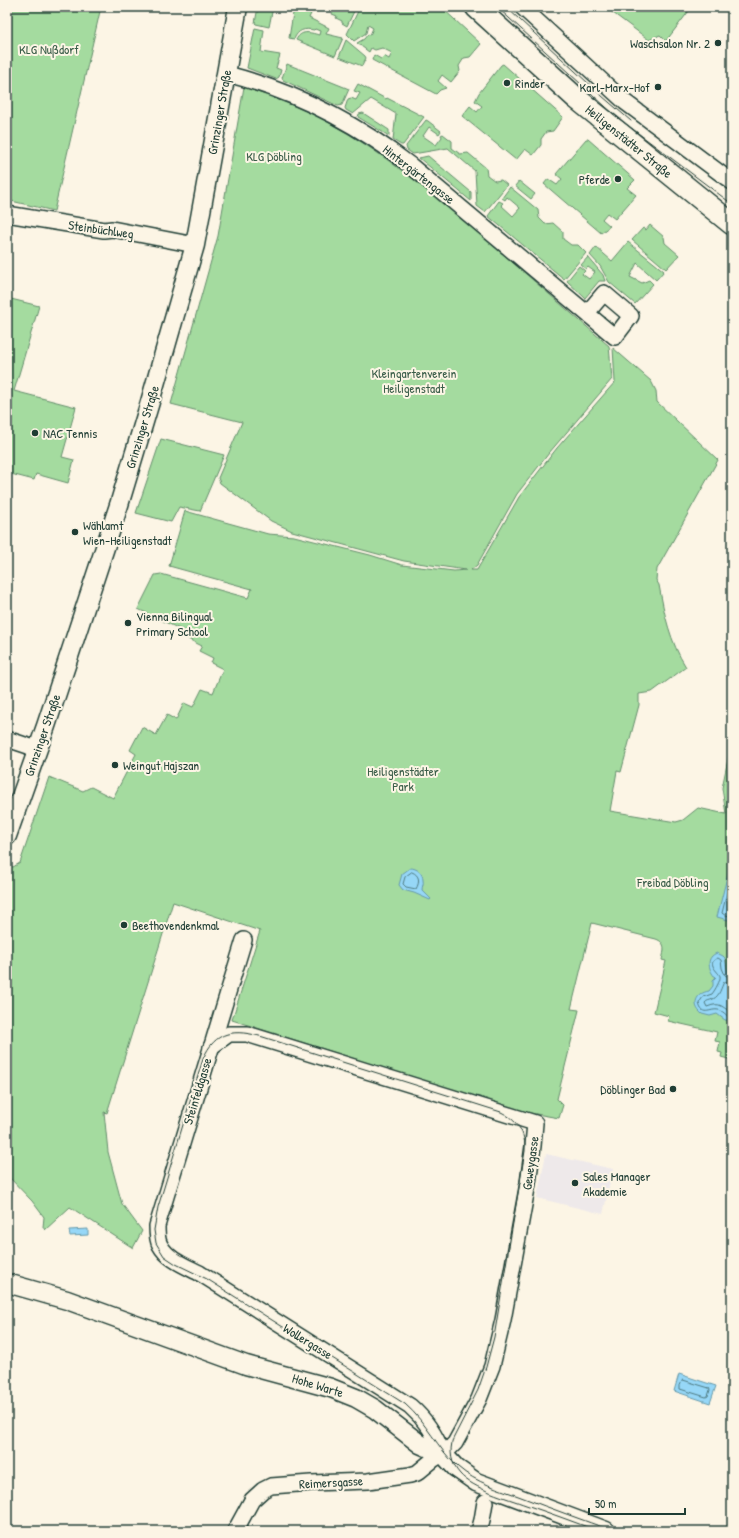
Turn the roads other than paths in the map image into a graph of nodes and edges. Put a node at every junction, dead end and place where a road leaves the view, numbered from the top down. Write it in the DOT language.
graph roads {
  1 [pos="238,7"];
  2 [pos="476,7"];
  3 [pos="522,7"];
  4 [pos="227,74"];
  5 [pos="732,182"];
  6 [pos="7,214"];
  7 [pos="730,219"];
  8 [pos="195,245"];
  9 [pos="587,313"];
  10 [pos="7,739"];
  11 [pos="37,749"];
  12 [pos="7,836"];
  13 [pos="244,940"];
  14 [pos="211,1047"];
  15 [pos="159,1244"];
  16 [pos="7,1283"];
  17 [pos="443,1454"];
  18 [pos="485,1502"];
  19 [pos="235,1531"];
  20 [pos="479,1531"];
  21 [pos="606,1531"];
  1 -- 4 [label="street, Grinzinger Straße"];
  2 -- 7 [label="main road, Heiligenstädter Straße"];
  3 -- 5 [label="street"];
  4 -- 8 [label="street, Grinzinger Straße"];
  4 -- 9 [label="street, Hintergärtengasse"];
  6 -- 8 [label="street, Steinbüchlweg"];
  8 -- 11 [label="street, Grinzinger Straße"];
  10 -- 11 [label="street"];
  11 -- 12 [label="street, Grinzinger Straße"];
  13 -- 14 [label="street, Steinfeldgasse"];
  14 -- 15 [label="street, Steinfeldgasse"];
  14 -- 17 [label="street, Geweygasse"];
  15 -- 17 [label="street, Wollergasse"];
  16 -- 17 [label="street, Hohe Warte"];
  17 -- 19 [label="street, Reimersgasse"];
  17 -- 21 [label="street, Hohe Warte"];
  18 -- 20 [label="street"];
}
